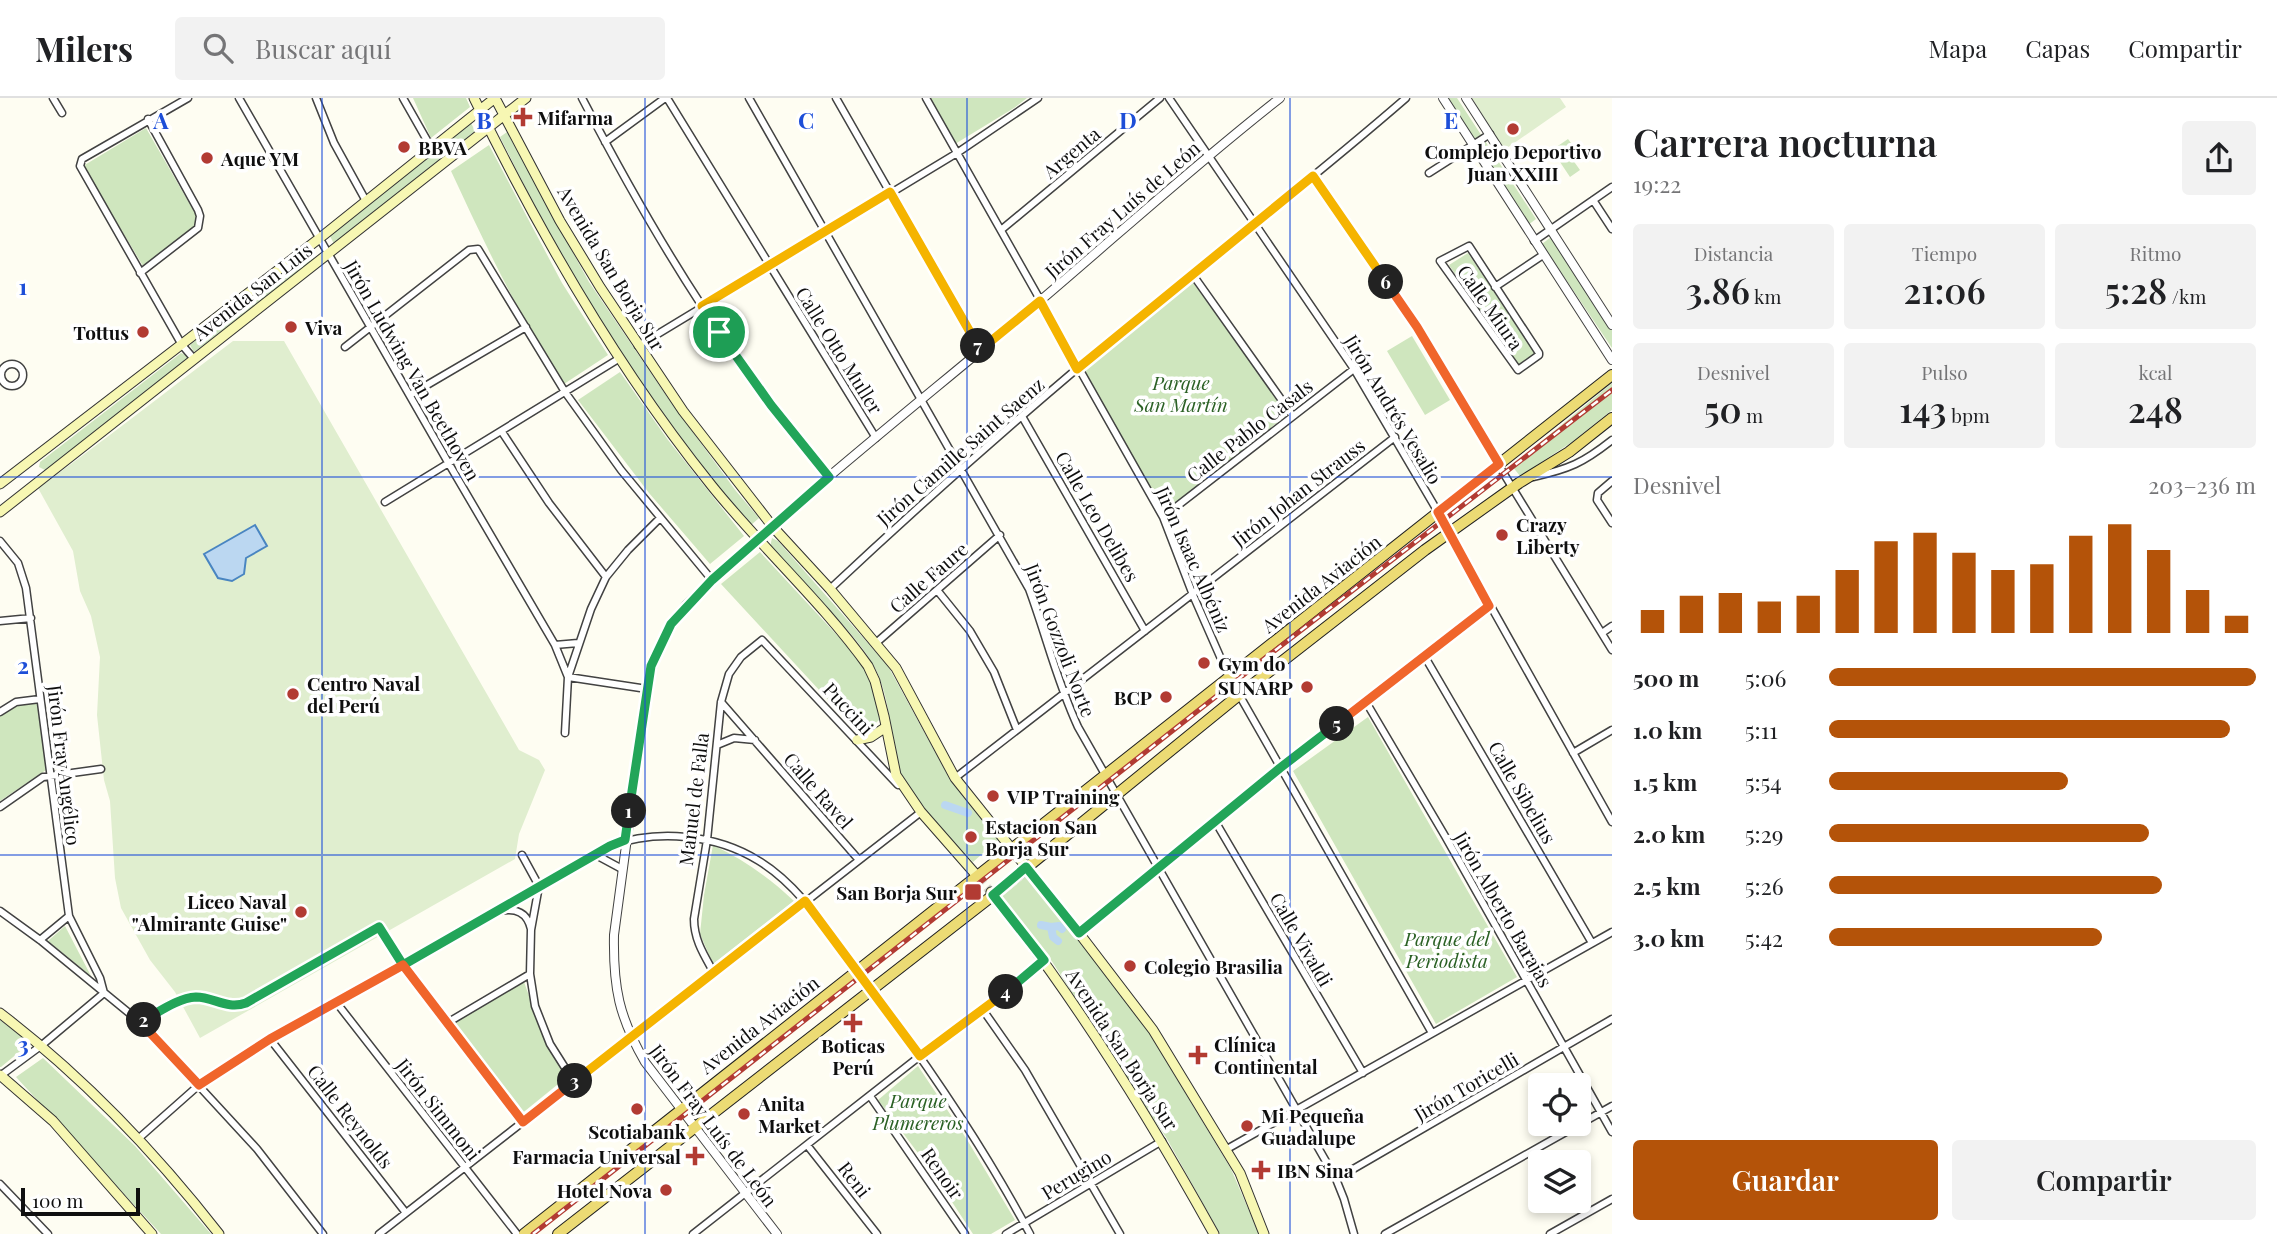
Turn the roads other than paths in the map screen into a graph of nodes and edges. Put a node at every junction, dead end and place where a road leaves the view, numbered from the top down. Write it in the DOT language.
graph roads {
  1 [pos="53,98"];
  2 [pos="188,98"];
  3 [pos="240,98"];
  4 [pos="316,98"];
  5 [pos="403,98"];
  6 [pos="474,98"];
  7 [pos="495,98"];
  8 [pos="526,98"];
  9 [pos="582,98"];
  10 [pos="666,98"];
  11 [pos="749,98"];
  12 [pos="836,98"];
  13 [pos="926,98"];
  14 [pos="1038,98"];
  15 [pos="1160,98"];
  16 [pos="1169,98"];
  17 [pos="1263,98"];
  18 [pos="1280,98"];
  19 [pos="1406,98"];
  20 [pos="1443,98"];
  21 [pos="1466,98"];
  22 [pos="1269,107"];
  23 [pos="480,110"];
  24 [pos="62,113"];
  25 [pos="504,115"];
  26 [pos="148,119"];
  27 [pos="489,127"];
  28 [pos="1490,134"];
  29 [pos="605,142"];
  30 [pos="1472,146"];
  31 [pos="432,149"];
  32 [pos="957,153"];
  33 [pos="1208,155"];
  34 [pos="1429,173"];
  35 [pos="1313,176"];
  36 [pos="1612,187"];
  37 [pos="890,192"];
  38 [pos="366,201"];
  39 [pos="1593,201"];
  40 [pos="1256,224"];
  41 [pos="1612,229"];
  42 [pos="1001,230"];
  43 [pos="1550,230"];
  44 [pos="826,232"];
  45 [pos="319,238"];
  46 [pos="1534,241"];
  47 [pos="328,254"];
  48 [pos="1543,255"];
  49 [pos="769,265"];
  50 [pos="141,273"];
  51 [pos="1193,275"];
  52 [pos="1495,287"];
  53 [pos="1040,301"];
  54 [pos="702,306"];
  55 [pos="1612,325"];
  56 [pos="370,326"];
  57 [pos="526,327"];
  58 [pos="182,345"];
  59 [pos="638,346"];
  60 [pos="345,347"];
  61 [pos="980,350"];
  62 [pos="620,358"];
  63 [pos="194,359"];
  64 [pos="1612,360"];
  65 [pos="1077,369"];
  66 [pos="1354,369"];
  67 [pos="1612,376"];
  68 [pos="565,392"];
  69 [pos="410,395"];
  70 [pos="921,399"];
  71 [pos="1293,416"];
  72 [pos="1023,418"];
  73 [pos="1612,418"];
  74 [pos="502,432"];
  75 [pos="1395,437"];
  76 [pos="876,438"];
  77 [pos="1612,440"];
  78 [pos="449,464"];
  79 [pos="1499,464"];
  80 [pos="961,468"];
  81 [pos="829,477"];
  82 [pos="1524,479"];
  83 [pos="1612,481"];
  84 [pos="0,484"];
  85 [pos="1514,486"];
  86 [pos="386,502"];
  87 [pos="0,512"];
  88 [pos="1438,512"];
  89 [pos="1163,517"];
  90 [pos="660,518"];
  91 [pos="1612,523"];
  92 [pos="773,527"];
  93 [pos="1449,533"];
  94 [pos="1000,535"];
  95 [pos="0,541"];
  96 [pos="758,541"];
  97 [pos="606,577"];
  98 [pos="712,580"];
  99 [pos="830,589"];
  100 [pos="937,590"];
  101 [pos="1193,595"];
  102 [pos="1489,606"];
  103 [pos="31,618"];
  104 [pos="0,621"];
  105 [pos="1612,626"];
  106 [pos="1145,631"];
  107 [pos="1602,633"];
  108 [pos="762,640"];
  109 [pos="578,643"];
  110 [pos="876,643"];
  111 [pos="555,645"];
  112 [pos="1612,650"];
  113 [pos="1425,657"];
  114 [pos="568,677"];
  115 [pos="1229,677"];
  116 [pos="646,689"];
  117 [pos="1063,695"];
  118 [pos="1239,695"];
  119 [pos="40,699"];
  120 [pos="721,702"];
  121 [pos="1366,702"];
  122 [pos="0,712"];
  123 [pos="886,727"];
  124 [pos="1017,730"];
  125 [pos="1612,730"];
  126 [pos="565,733"];
  127 [pos="755,740"];
  128 [pos="857,740"];
  129 [pos="717,745"];
  130 [pos="1573,752"];
  131 [pos="1280,768"];
  132 [pos="101,769"];
  133 [pos="50,774"];
  134 [pos="1104,774"];
  135 [pos="955,778"];
  136 [pos="1116,794"];
  137 [pos="911,799"];
  138 [pos="0,807"];
  139 [pos="921,811"];
  140 [pos="1215,821"];
  141 [pos="1612,822"];
  142 [pos="625,840"];
  143 [pos="707,840"];
  144 [pos="1010,848"];
  145 [pos="522,855"];
  146 [pos="596,855"];
  147 [pos="859,860"];
  148 [pos="1026,867"];
  149 [pos="1159,867"];
  150 [pos="622,869"];
  151 [pos="978,876"];
  152 [pos="539,886"];
  153 [pos="992,894"];
  154 [pos="805,901"];
  155 [pos="0,911"];
  156 [pos="495,912"];
  157 [pos="69,916"];
  158 [pos="531,930"];
  159 [pos="1612,932"];
  160 [pos="1079,933"];
  161 [pos="40,940"];
  162 [pos="1592,943"];
  163 [pos="1044,960"];
  164 [pos="403,965"];
  165 [pos="857,970"];
  166 [pos="714,973"];
  167 [pos="530,974"];
  168 [pos="1527,980"];
  169 [pos="872,990"];
  170 [pos="104,993"];
  171 [pos="336,1002"];
  172 [pos="983,1010"];
  173 [pos="0,1013"];
  174 [pos="1612,1020"];
  175 [pos="140,1022"];
  176 [pos="447,1023"];
  177 [pos="1432,1033"];
  178 [pos="631,1038"];
  179 [pos="270,1039"];
  180 [pos="42,1045"];
  181 [pos="1564,1048"];
  182 [pos="920,1056"];
  183 [pos="1363,1073"];
  184 [pos="0,1075"];
  185 [pos="575,1082"];
  186 [pos="199,1085"];
  187 [pos="870,1096"];
  188 [pos="1612,1106"];
  189 [pos="679,1109"];
  190 [pos="1297,1109"];
  191 [pos="1601,1112"];
  192 [pos="523,1122"];
  193 [pos="694,1128"];
  194 [pos="1612,1132"];
  195 [pos="138,1139"];
  196 [pos="1162,1141"];
  197 [pos="807,1145"];
  198 [pos="1227,1149"];
  199 [pos="464,1167"];
  200 [pos="1336,1179"];
  201 [pos="0,1184"];
  202 [pos="1091,1184"];
  203 [pos="745,1194"];
  204 [pos="1612,1199"];
  205 [pos="406,1213"];
  206 [pos="1024,1223"];
  207 [pos="48,1234"];
  208 [pos="152,1234"];
  209 [pos="219,1234"];
  210 [pos="323,1234"];
  211 [pos="379,1234"];
  212 [pos="517,1234"];
  213 [pos="524,1234"];
  214 [pos="558,1234"];
  215 [pos="693,1234"];
  216 [pos="776,1234"];
  217 [pos="877,1234"];
  218 [pos="965,1234"];
  219 [pos="1006,1234"];
  220 [pos="1030,1234"];
  221 [pos="1120,1234"];
  222 [pos="1214,1234"];
  223 [pos="1264,1234"];
  224 [pos="1354,1234"];
  225 [pos="1385,1234"];
  226 [pos="1550,1234"];
  1 -- 24 [label="street"];
  2 -- 26 [label="street"];
  3 -- 45 [label="street, Jirón Ludwing Van Beethoven"];
  4 -- 38 [label="street"];
  5 -- 31 [label="street"];
  6 -- 23 [label="main road, Avenida San Borja Sur"];
  7 -- 23 [label="main road, Avenida San Luis"];
  7 -- 25 [label="main road, Avenida San Borja Sur"];
  8 -- 25 [label="main road, Avenida San Luis"];
  9 -- 29 [label="street"];
  10 -- 29 [label="street"];
  10 -- 49 [label="street, Calle Otto Muller"];
  11 -- 44 [label="street, Jirón Gozzoli Norte"];
  12 -- 37 [label="street"];
  13 -- 32 [label="street, Jirón Isaac Albéniz"];
  14 -- 32 [label="street"];
  15 -- 42 [label="street, Argenta"];
  16 -- 33 [label="street, Jirón Andrés Vesalio"];
  17 -- 22 [label="street"];
  18 -- 22 [label="street, Jirón Fray Luís de León"];
  19 -- 35 [label="street, Jirón Camille Saint Saenz"];
  20 -- 30 [label="street"];
  21 -- 28 [label="street"];
  22 -- 33 [label="street, Jirón Fray Luís de León"];
  23 -- 27 [label="main road, Avenida San Borja Sur"];
  23 -- 31 [label="main road, Avenida San Luis"];
  25 -- 27 [label="main road, Avenida San Luis"];
  25 -- 59 [label="main road, Avenida San Borja Sur"];
  26 -- 50 [label="street"];
  26 -- 50 [label="street"];
  27 -- 47 [label="main road, Avenida San Luis"];
  27 -- 62 [label="main road, Avenida San Borja Sur"];
  28 -- 30 [label="street"];
  28 -- 43 [label="street"];
  29 -- 54 [label="street"];
  30 -- 34 [label="street"];
  30 -- 46 [label="street"];
  31 -- 38 [label="main road, Avenida San Luis"];
  32 -- 37 [label="street"];
  32 -- 42 [label="street, Jirón Isaac Albéniz"];
  33 -- 40 [label="street, Jirón Andrés Vesalio"];
  33 -- 53 [label="street, Jirón Fray Luís de León"];
  35 -- 40 [label="street, Jirón Camille Saint Saenz"];
  35 -- 79 [label="street"];
  36 -- 39 [label="street"];
  37 -- 44 [label="street"];
  37 -- 61 [label="street"];
  38 -- 45 [label="main road, Avenida San Luis"];
  39 -- 41 [label="street"];
  39 -- 43 [label="street"];
  40 -- 51 [label="street, Jirón Camille Saint Saenz"];
  40 -- 66 [label="street, Jirón Andrés Vesalio"];
  42 -- 53 [label="street, Jirón Isaac Albéniz"];
  43 -- 46 [label="street"];
  43 -- 55 [label="street"];
  44 -- 49 [label="street"];
  44 -- 70 [label="street, Jirón Gozzoli Norte"];
  45 -- 47 [label="street, Jirón Ludwing Van Beethoven"];
  45 -- 58 [label="main road, Avenida San Luis"];
  46 -- 48 [label="street"];
  47 -- 56 [label="street, Jirón Ludwing Van Beethoven"];
  47 -- 63 [label="main road, Avenida San Luis"];
  48 -- 52 [label="street"];
  48 -- 64 [label="street"];
  49 -- 54 [label="street"];
  49 -- 76 [label="street, Calle Otto Muller"];
  50 -- 58 [label="street"];
  51 -- 65 [label="street, Jirón Camille Saint Saenz"];
  51 -- 71 [label="street"];
  52 -- 52 [label="street, Calle Miura"];
  53 -- 61 [label="street, Jirón Fray Luís de León"];
  53 -- 65 [label="street, Jirón Isaac Albéniz"];
  54 -- 59 [label="street"];
  54 -- 81 [label="street"];
  56 -- 57 [label="street"];
  56 -- 60 [label="street"];
  56 -- 69 [label="street, Jirón Ludwing Van Beethoven"];
  57 -- 68 [label="street"];
  57 -- 69 [label="street"];
  58 -- 63 [label="street"];
  58 -- 84 [label="main road, Avenida San Luis"];
  59 -- 92 [label="main road, Avenida San Borja Sur"];
  61 -- 70 [label="street, Jirón Fray Luís de León"];
  62 -- 68 [label="street"];
  62 -- 96 [label="main road, Avenida San Borja Sur"];
  63 -- 87 [label="main road, Avenida San Luis"];
  65 -- 72 [label="street, Jirón Camille Saint Saenz"];
  65 -- 89 [label="street, Jirón Isaac Albéniz"];
  66 -- 71 [label="street, Calle Pablo Casals"];
  66 -- 75 [label="street, Jirón Andrés Vesalio"];
  67 -- 79 [label="main road, Avenida Aviación"];
  68 -- 74 [label="street"];
  68 -- 90 [label="street"];
  69 -- 78 [label="street, Jirón Ludwing Van Beethoven"];
  70 -- 76 [label="street, Jirón Fray Luís de León"];
  70 -- 80 [label="street, Jirón Gozzoli Norte"];
  71 -- 89 [label="street, Calle Pablo Casals"];
  72 -- 80 [label="street, Jirón Camille Saint Saenz"];
  72 -- 106 [label="street, Calle Leo Delibes"];
  73 -- 82 [label="main road, Avenida Aviación"];
  74 -- 78 [label="street"];
  74 -- 97 [label="street"];
  75 -- 88 [label="street, Jirón Andrés Vesalio"];
  75 -- 101 [label="street, Jirón Johan Strauss"];
  76 -- 81 [label="street, Jirón Fray Luís de León"];
  77 -- 82 [label="street, Avenida Aviación"];
  78 -- 86 [label="street"];
  78 -- 111 [label="street, Jirón Ludwing Van Beethoven"];
  79 -- 85 [label="street"];
  79 -- 88 [label="main road, Avenida Aviación"];
  80 -- 94 [label="street, Jirón Gozzoli Norte"];
  80 -- 99 [label="street, Jirón Camille Saint Saenz"];
  81 -- 92 [label="street, Jirón Fray Luís de León"];
  82 -- 85 [label="main road, Avenida Aviación"];
  83 -- 91 [label="street"];
  85 -- 93 [label="main road, Avenida Aviación"];
  85 -- 107 [label="street"];
  88 -- 93 [label="street, Jirón Andrés Vesalio"];
  88 -- 115 [label="main road, Avenida Aviación"];
  89 -- 101 [label="street, Jirón Isaac Albéniz"];
  90 -- 97 [label="street"];
  90 -- 98 [label="street"];
  92 -- 96 [label="street, Jirón Fray Luís de León"];
  92 -- 99 [label="main road, Avenida San Borja Sur"];
  93 -- 102 [label="street, Jirón Andrés Vesalio"];
  93 -- 118 [label="main road, Avenida Aviación"];
  94 -- 100 [label="street, Calle Faure"];
  94 -- 117 [label="street, Jirón Gozzoli Norte"];
  95 -- 103 [label="street, Jirón Fray Angélico"];
  96 -- 98 [label="street, Jirón Fray Luís de León"];
  96 -- 123 [label="main road, Avenida San Borja Sur"];
  97 -- 109 [label="street"];
  98 -- 116 [label="street, Jirón Fray Luís de León"];
  99 -- 110 [label="main road, Avenida San Borja Sur"];
  100 -- 110 [label="street, Calle Faure"];
  100 -- 124 [label="street"];
  101 -- 106 [label="street, Jirón Johan Strauss"];
  101 -- 115 [label="street, Jirón Isaac Albéniz"];
  102 -- 113 [label="street"];
  102 -- 130 [label="street, Jirón Andrés Vesalio"];
  103 -- 104 [label="street"];
  103 -- 119 [label="street, Jirón Fray Angélico"];
  105 -- 107 [label="street"];
  106 -- 117 [label="street, Jirón Johan Strauss"];
  107 -- 112 [label="street"];
  108 -- 120 [label="street, Manuel de Falla"];
  108 -- 128 [label="street, Puccini"];
  109 -- 111 [label="street"];
  109 -- 114 [label="street"];
  110 -- 135 [label="main road, Avenida San Borja Sur"];
  111 -- 114 [label="street, Jirón Ludwing Van Beethoven"];
  113 -- 121 [label="street"];
  113 -- 162 [label="street, Calle Sibelius"];
  114 -- 116 [label="street"];
  114 -- 126 [label="street"];
  115 -- 118 [label="street, Jirón Isaac Albéniz"];
  115 -- 134 [label="main road, Avenida Aviación"];
  116 -- 142 [label="street, Jirón Fray Luís de León"];
  117 -- 124 [label="street, Jirón Johan Strauss"];
  117 -- 134 [label="street, Jirón Gozzoli Norte"];
  118 -- 131 [label="street, Jirón Isaac Albéniz"];
  118 -- 136 [label="main road, Avenida Aviación"];
  119 -- 122 [label="street"];
  119 -- 133 [label="street, Jirón Fray Angélico"];
  120 -- 127 [label="street, Calle Ravel"];
  120 -- 129 [label="street, Manuel de Falla"];
  121 -- 131 [label="street"];
  121 -- 168 [label="street, Jirón Alberto Barajas"];
  123 -- 128 [label="main road"];
  123 -- 137 [label="main road, Avenida San Borja Sur"];
  124 -- 135 [label="street, Jirón Johan Strauss"];
  125 -- 130 [label="street"];
  127 -- 129 [label="street"];
  127 -- 147 [label="street, Calle Ravel"];
  128 -- 137 [label="street, Puccini"];
  129 -- 143 [label="street, Manuel de Falla"];
  130 -- 141 [label="street, Jirón Andrés Vesalio"];
  131 -- 140 [label="street"];
  131 -- 177 [label="street, Jirón Isaac Albéniz"];
  132 -- 133 [label="street"];
  133 -- 138 [label="street"];
  133 -- 157 [label="street, Jirón Fray Angélico"];
  134 -- 136 [label="street, Jirón Gozzoli Norte"];
  134 -- 144 [label="main road, Avenida Aviación"];
  135 -- 144 [label="main road, Avenida San Borja Sur"];
  136 -- 148 [label="main road, Avenida Aviación"];
  136 -- 149 [label="street, Jirón Gozzoli Norte"];
  137 -- 139 [label="main road, Avenida San Borja Sur"];
  139 -- 147 [label="street"];
  139 -- 151 [label="main road, Avenida San Borja Sur"];
  140 -- 149 [label="street"];
  140 -- 183 [label="street, Calle Vivaldi"];
  142 -- 143 [label="street"];
  142 -- 146 [label="street"];
  142 -- 150 [label="street, Jirón Fray Luís de León"];
  143 -- 154 [label="street"];
  143 -- 166 [label="street, Manuel de Falla"];
  144 -- 148 [label="main road, Avenida San Borja Sur"];
  144 -- 151 [label="main road, Avenida Aviación"];
  145 -- 152 [label="street"];
  146 -- 150 [label="street"];
  146 -- 152 [label="street"];
  147 -- 154 [label="street"];
  148 -- 153 [label="main road, Avenida Aviación"];
  148 -- 160 [label="main road, Avenida San Borja Sur"];
  149 -- 160 [label="street"];
  149 -- 190 [label="street, Jirón Gozzoli Norte"];
  150 -- 178 [label="street, Jirón Fray Luís de León"];
  151 -- 165 [label="main road, Avenida Aviación"];
  152 -- 156 [label="street"];
  152 -- 158 [label="street"];
  153 -- 163 [label="main road, Avenida San Borja Sur"];
  153 -- 169 [label="main road, Avenida Aviación"];
  154 -- 165 [label="street"];
  154 -- 166 [label="street"];
  155 -- 161 [label="street"];
  156 -- 158 [label="street"];
  156 -- 164 [label="street"];
  157 -- 161 [label="street"];
  157 -- 170 [label="street, Jirón Fray Angélico"];
  158 -- 167 [label="street"];
  159 -- 162 [label="street"];
  160 -- 198 [label="main road, Avenida San Borja Sur"];
  161 -- 170 [label="street"];
  162 -- 168 [label="street"];
  163 -- 172 [label="street"];
  163 -- 196 [label="main road, Avenida San Borja Sur"];
  164 -- 171 [label="street"];
  164 -- 175 [label="street"];
  164 -- 176 [label="street"];
  165 -- 169 [label="street"];
  165 -- 189 [label="main road, Avenida Aviación"];
  166 -- 178 [label="street"];
  167 -- 176 [label="street"];
  167 -- 185 [label="street"];
  168 -- 177 [label="street"];
  168 -- 181 [label="street, Jirón Alberto Barajas"];
  169 -- 182 [label="street"];
  169 -- 193 [label="main road, Avenida Aviación"];
  170 -- 175 [label="street"];
  170 -- 180 [label="street"];
  171 -- 179 [label="street"];
  171 -- 199 [label="street, Jirón Simmoni"];
  172 -- 182 [label="street"];
  172 -- 202 [label="street"];
  173 -- 180 [label="main road"];
  174 -- 181 [label="street, Jirón Toricelli"];
  175 -- 186 [label="street"];
  176 -- 192 [label="street"];
  177 -- 183 [label="street"];
  178 -- 185 [label="street"];
  178 -- 189 [label="street, Jirón Fray Luís de León"];
  179 -- 186 [label="street"];
  179 -- 205 [label="street, Calle Reynolds"];
  180 -- 184 [label="street"];
  180 -- 195 [label="main road"];
  181 -- 191 [label="street, Jirón Alberto Barajas"];
  181 -- 200 [label="street, Jirón Toricelli"];
  182 -- 187 [label="street"];
  182 -- 206 [label="street"];
  183 -- 190 [label="street"];
  184 -- 208 [label="main road"];
  185 -- 192 [label="street"];
  186 -- 195 [label="street"];
  186 -- 210 [label="street"];
  187 -- 197 [label="street"];
  187 -- 218 [label="street, Renoir"];
  188 -- 191 [label="street"];
  189 -- 193 [label="street, Jirón Fray Luís de León"];
  189 -- 213 [label="main road, Avenida Aviación"];
  190 -- 198 [label="street"];
  190 -- 200 [label="street, Jirón Gozzoli Norte"];
  191 -- 194 [label="street, Jirón Alberto Barajas"];
  191 -- 225 [label="street"];
  192 -- 199 [label="street"];
  193 -- 203 [label="street, Jirón Fray Luís de León"];
  193 -- 214 [label="main road, Avenida Aviación"];
  195 -- 209 [label="main road"];
  196 -- 202 [label="street, Perugino"];
  196 -- 222 [label="main road, Avenida San Borja Sur"];
  197 -- 203 [label="street"];
  197 -- 217 [label="street, Reni"];
  198 -- 223 [label="main road, Avenida San Borja Sur"];
  199 -- 205 [label="street"];
  199 -- 212 [label="street, Jirón Simmoni"];
  200 -- 224 [label="street, Jirón Gozzoli Norte"];
  201 -- 207 [label="street"];
  202 -- 206 [label="street, Perugino"];
  202 -- 221 [label="street"];
  203 -- 215 [label="street"];
  203 -- 216 [label="street, Jirón Fray Luís de León"];
  204 -- 226 [label="street"];
  205 -- 211 [label="street"];
  206 -- 219 [label="street, Perugino"];
  206 -- 220 [label="street"];
}
